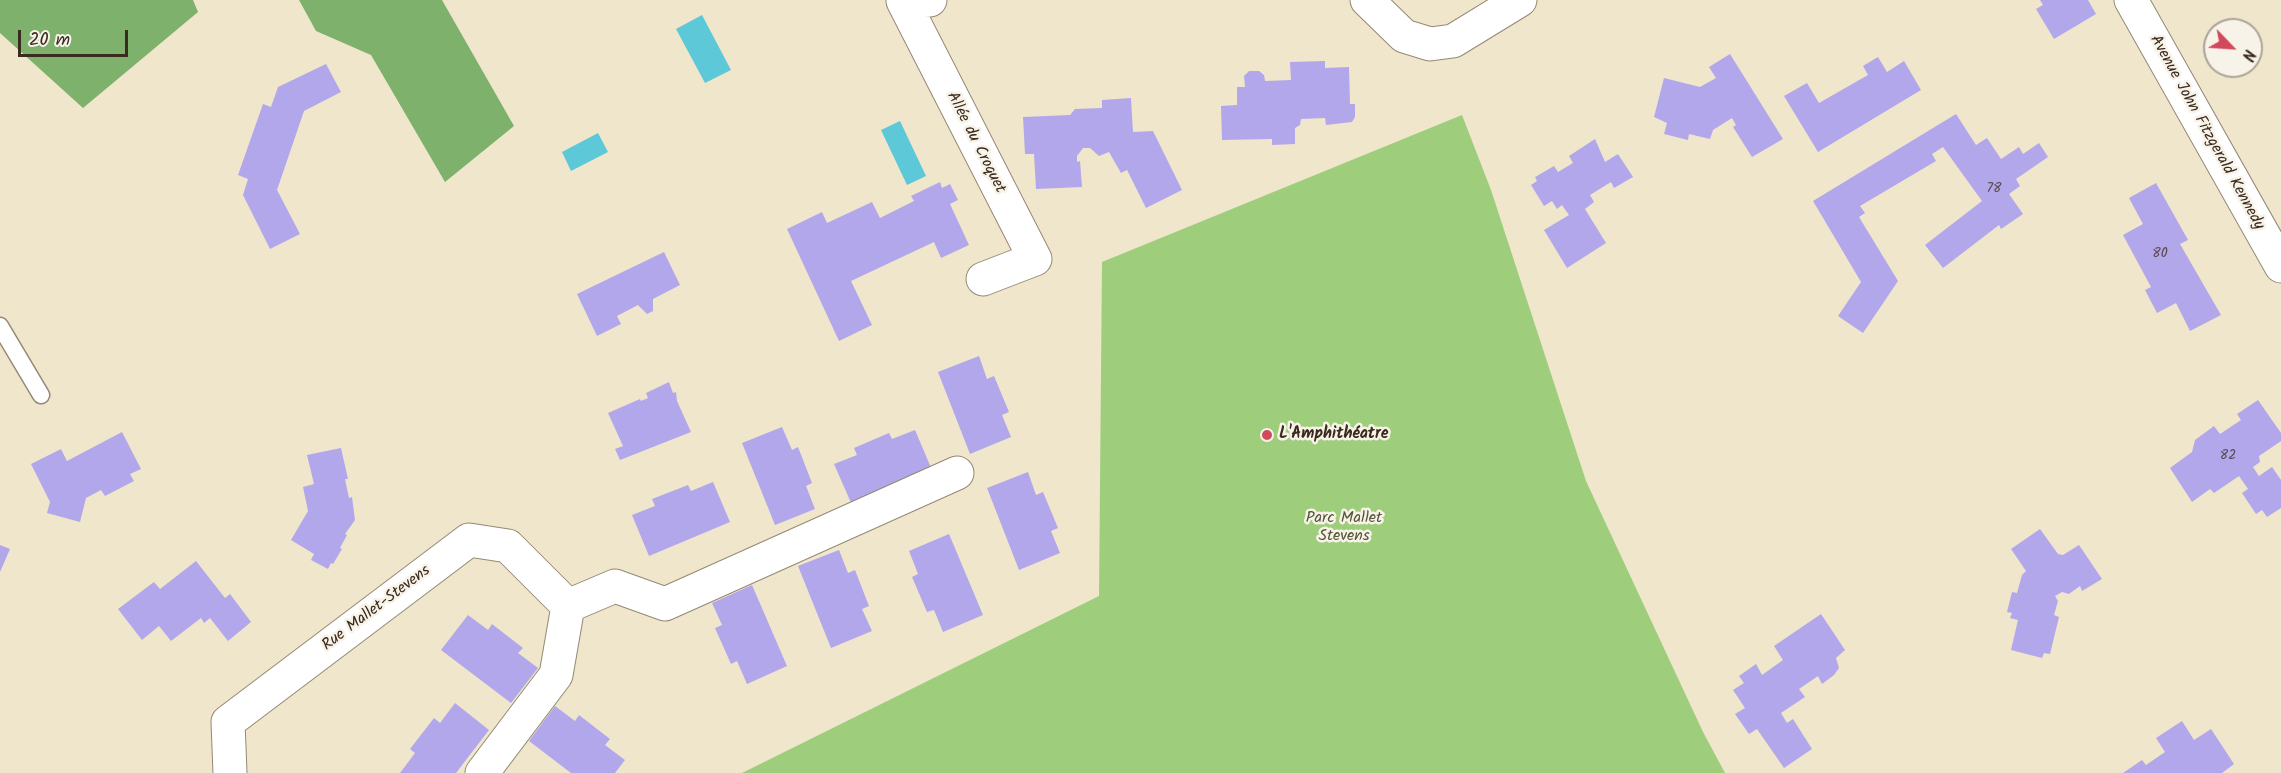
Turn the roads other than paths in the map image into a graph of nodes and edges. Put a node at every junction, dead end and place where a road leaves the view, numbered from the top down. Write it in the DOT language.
graph roads {
  1 [pos="930,0"];
  2 [pos="1367,0"];
  3 [pos="1520,0"];
  4 [pos="2131,0"];
  5 [pos="2281,267"];
  6 [pos="982,279"];
  7 [pos="0,326"];
  8 [pos="41,395"];
  9 [pos="957,473"];
  10 [pos="568,606"];
  11 [pos="230,773"];
  12 [pos="482,773"];
  1 -- 6 [label="street, Allée du Croquet"];
  2 -- 3 [label="street"];
  4 -- 5 [label="street, Avenue John Fitzgerald Kennedy"];
  7 -- 8 [label="lane"];
  9 -- 10 [label="street"];
  10 -- 11 [label="street, Rue Mallet-Stevens"];
  10 -- 12 [label="street"];
}
